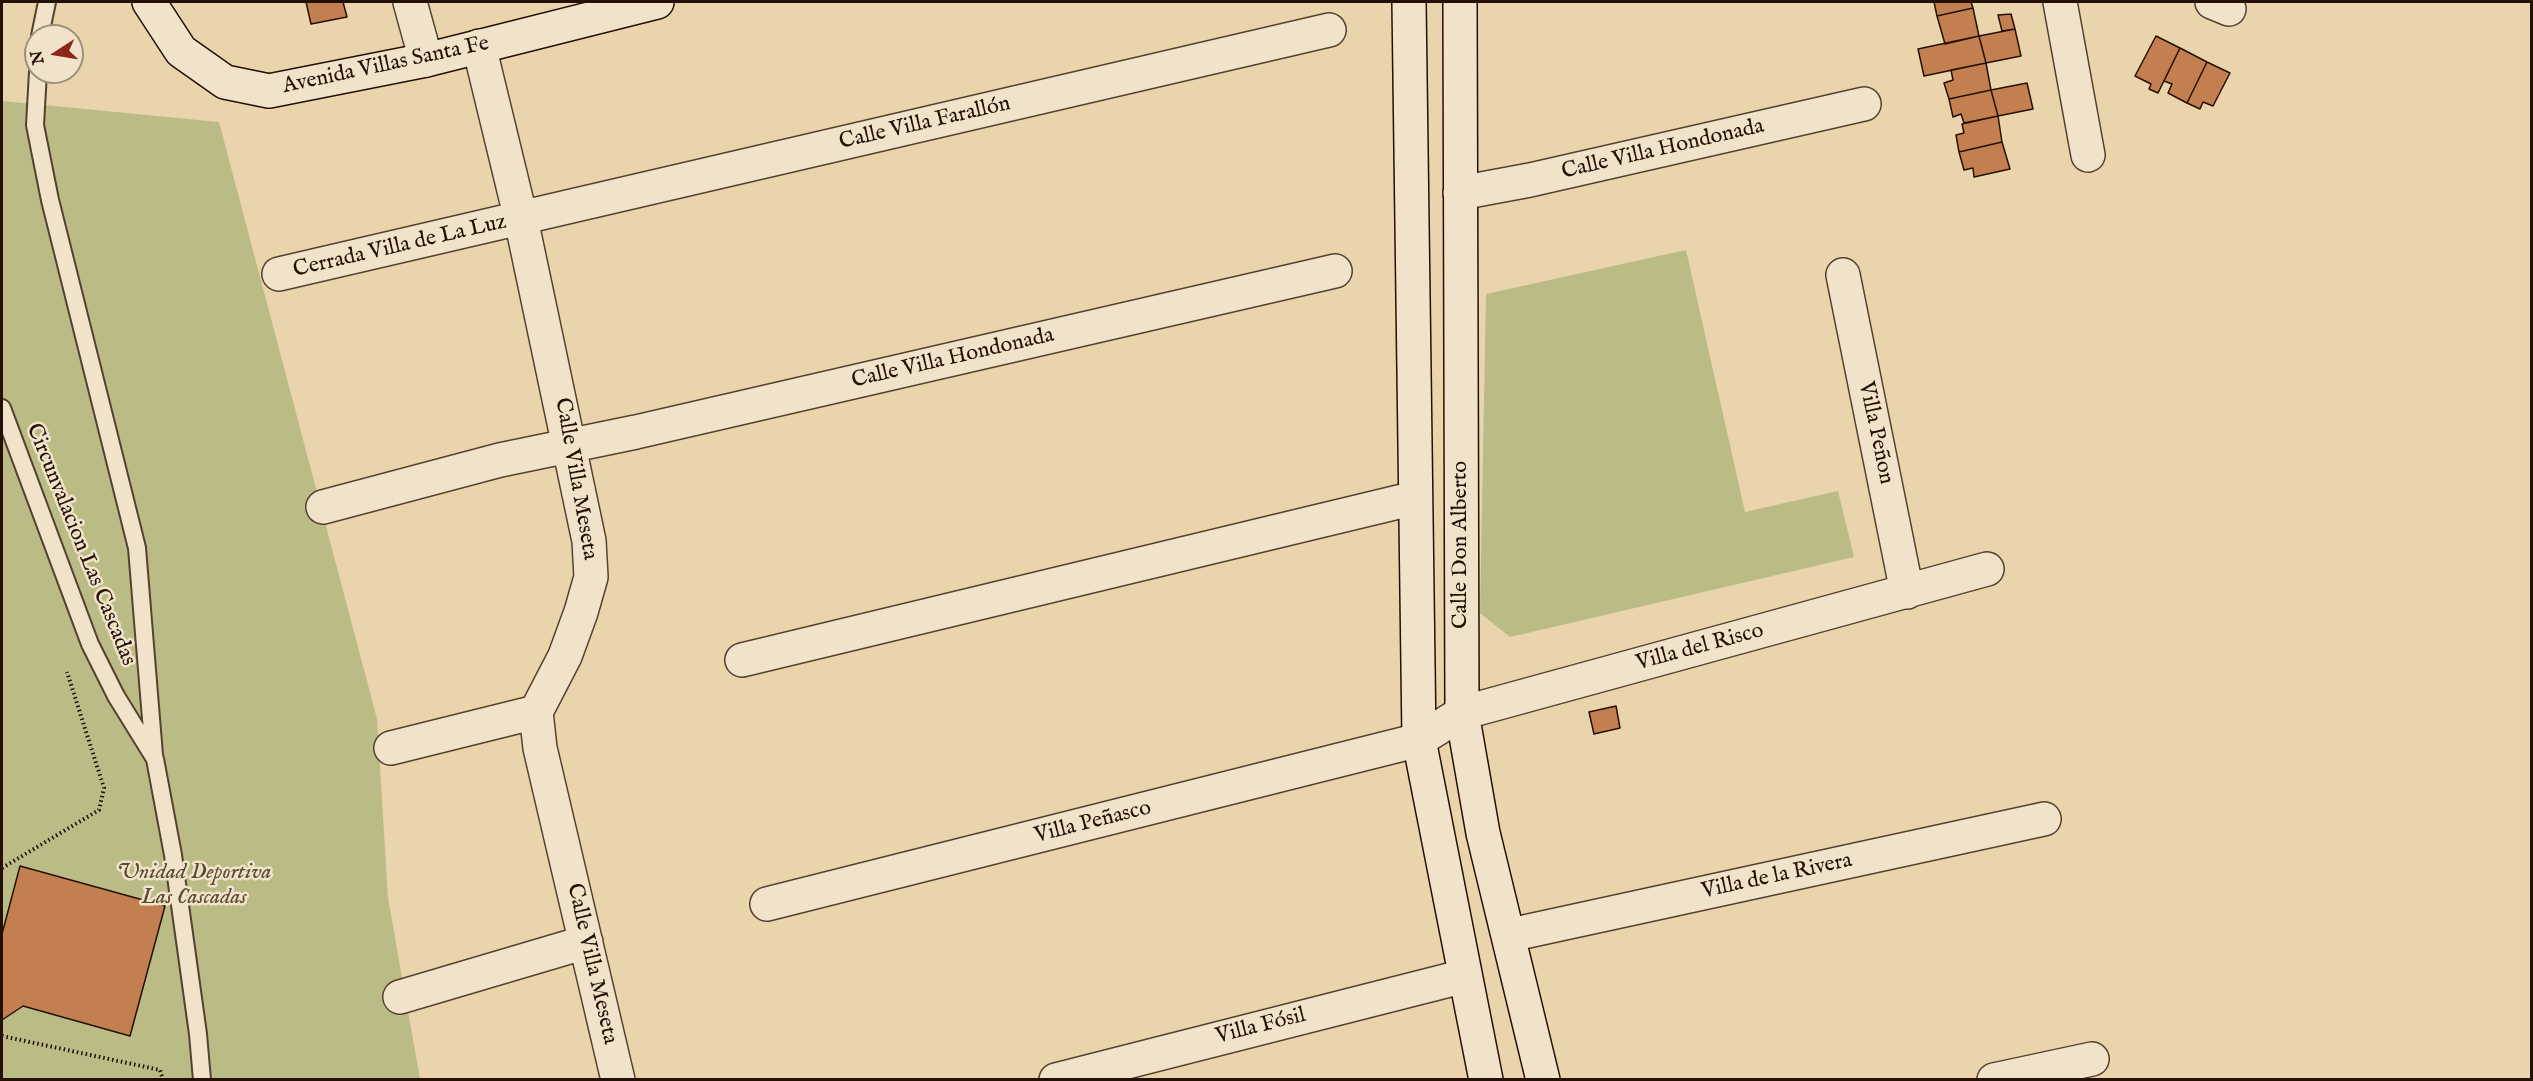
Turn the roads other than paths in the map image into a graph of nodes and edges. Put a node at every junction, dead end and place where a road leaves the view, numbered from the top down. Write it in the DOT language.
graph roads {
  1 [pos="47,2"];
  2 [pos="149,2"];
  3 [pos="410,2"];
  4 [pos="654,2"];
  5 [pos="1409,2"];
  6 [pos="1460,2"];
  7 [pos="2060,2"];
  8 [pos="42,24"];
  9 [pos="1329,30"];
  10 [pos="479,46"];
  11 [pos="426,60"];
  12 [pos="37,84"];
  13 [pos="1864,104"];
  14 [pos="2088,155"];
  15 [pos="1460,193"];
  16 [pos="521,219"];
  17 [pos="1335,271"];
  18 [pos="279,274"];
  19 [pos="1843,275"];
  20 [pos="2,408"];
  21 [pos="571,446"];
  22 [pos="1415,498"];
  23 [pos="323,507"];
  24 [pos="1987,568"];
  25 [pos="1907,592"];
  26 [pos="742,660"];
  27 [pos="536,712"];
  28 [pos="1462,713"];
  29 [pos="1419,740"];
  30 [pos="391,748"];
  31 [pos="154,759"];
  32 [pos="2044,819"];
  33 [pos="766,904"];
  34 [pos="1510,935"];
  35 [pos="586,942"];
  36 [pos="1465,976"];
  37 [pos="400,997"];
  38 [pos="2092,1059"];
  39 [pos="202,1080"];
  40 [pos="618,1080"];
  41 [pos="1056,1080"];
  42 [pos="1485,1080"];
  43 [pos="1543,1080"];
  44 [pos="1995,1080"];
  1 -- 8 [label="lane"];
  2 -- 11 [label="street, Avenida Villas Santa Fe"];
  3 -- 11 [label="street"];
  4 -- 10 [label="street, Avenida Villas Santa Fe"];
  5 -- 22 [label="street, Calle Don Alberto"];
  6 -- 15 [label="street, Calle Don Alberto"];
  7 -- 14 [label="street"];
  9 -- 16 [label="street, Calle Villa Farallón"];
  10 -- 11 [label="street, Avenida Villas Santa Fe"];
  10 -- 16 [label="street, Calle Villa Meseta"];
  12 -- 31 [label="lane"];
  13 -- 15 [label="street, Calle Villa Hondonada"];
  15 -- 28 [label="street, Calle Don Alberto"];
  16 -- 18 [label="street, Cerrada Villa de La Luz"];
  16 -- 21 [label="street, Calle Villa Meseta"];
  17 -- 21 [label="street, Calle Villa Hondonada"];
  19 -- 25 [label="street, Villa Peñon"];
  20 -- 31 [label="lane, Circunvalacion Las Cascadas"];
  21 -- 23 [label="street"];
  21 -- 27 [label="street, Calle Villa Meseta"];
  22 -- 26 [label="street"];
  22 -- 29 [label="street, Calle Don Alberto"];
  24 -- 25 [label="street, Villa del Risco"];
  25 -- 28 [label="street, Villa del Risco"];
  27 -- 30 [label="street"];
  27 -- 35 [label="street, Calle Villa Meseta"];
  28 -- 29 [label="street, Villa del Risco"];
  28 -- 34 [label="street, Calle Don Alberto"];
  29 -- 33 [label="street, Villa Peñasco"];
  29 -- 36 [label="street, Calle Don Alberto"];
  31 -- 39 [label="lane, Circunvalacion Las Cascadas"];
  32 -- 34 [label="street, Villa de la Rivera"];
  34 -- 43 [label="street, Calle Don Alberto"];
  35 -- 37 [label="street"];
  35 -- 40 [label="street, Calle Villa Meseta"];
  36 -- 41 [label="street, Villa Fósil"];
  36 -- 42 [label="street, Calle Don Alberto"];
  38 -- 44 [label="street"];
}
